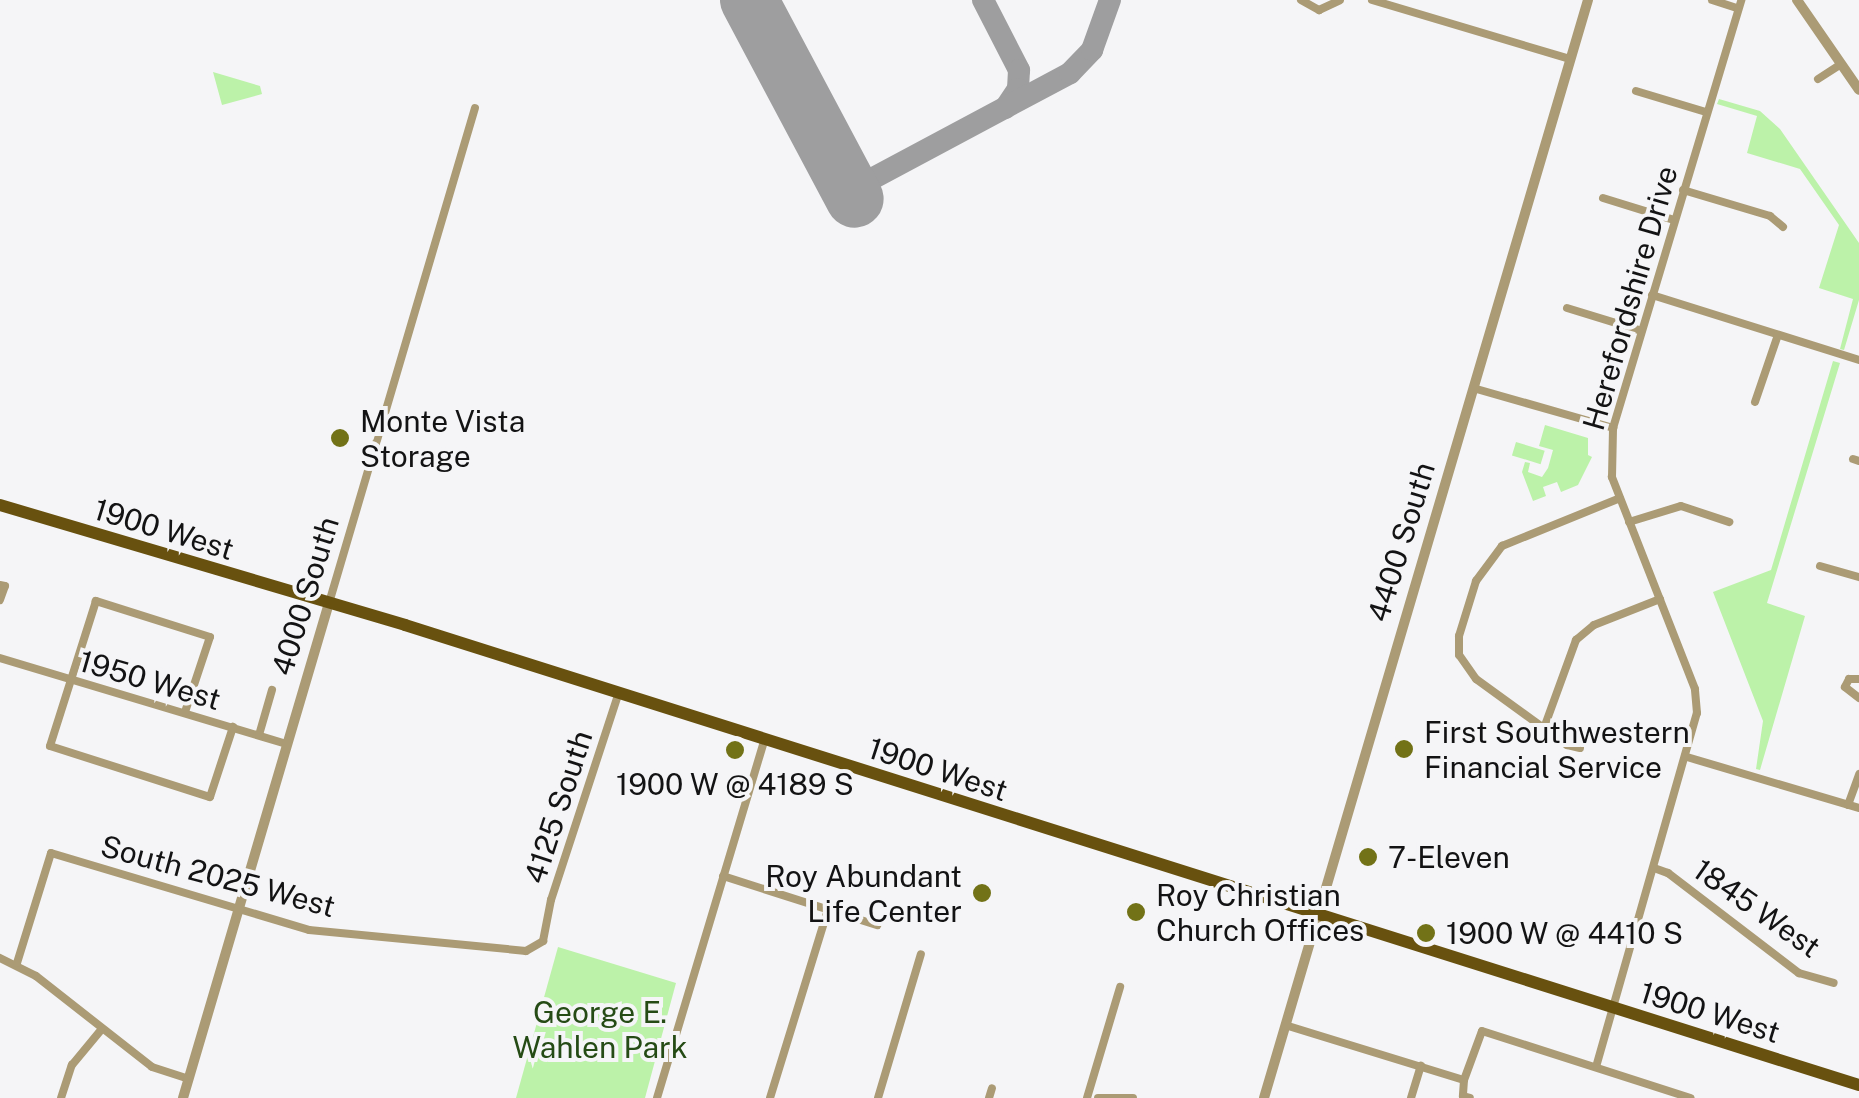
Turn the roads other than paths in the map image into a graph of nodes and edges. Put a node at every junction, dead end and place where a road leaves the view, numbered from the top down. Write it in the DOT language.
graph roads {
  1 [pos="1302,0"];
  2 [pos="1340,0"];
  3 [pos="1372,0"];
  4 [pos="1588,0"];
  5 [pos="1712,0"];
  6 [pos="1796,0"];
  7 [pos="1739,4"];
  8 [pos="1570,59"];
  9 [pos="1842,64"];
  10 [pos="1818,79"];
  11 [pos="1636,90"];
  12 [pos="1859,90"];
  13 [pos="475,108"];
  14 [pos="1706,112"];
  15 [pos="1683,190"];
  16 [pos="1603,198"];
  17 [pos="1674,220"];
  18 [pos="1783,227"];
  19 [pos="1652,294"];
  20 [pos="1568,308"];
  21 [pos="1642,330"];
  22 [pos="1778,335"];
  23 [pos="1859,360"];
  24 [pos="1473,388"];
  25 [pos="1755,402"];
  26 [pos="1613,428"];
  27 [pos="1620,498"];
  28 [pos="0,506"];
  29 [pos="1630,522"];
  30 [pos="1728,522"];
  31 [pos="1820,566"];
  32 [pos="1859,577"];
  33 [pos="2,585"];
  34 [pos="0,600"];
  35 [pos="1660,600"];
  36 [pos="329,603"];
  37 [pos="0,658"];
  38 [pos="1859,678"];
  39 [pos="72,682"];
  40 [pos="272,690"];
  41 [pos="618,695"];
  42 [pos="1859,698"];
  43 [pos="185,712"];
  44 [pos="232,727"];
  45 [pos="1544,728"];
  46 [pos="259,735"];
  47 [pos="764,741"];
  48 [pos="287,744"];
  49 [pos="1580,748"];
  50 [pos="1687,757"];
  51 [pos="1859,774"];
  52 [pos="1848,804"];
  53 [pos="1859,808"];
  54 [pos="1654,868"];
  55 [pos="723,876"];
  56 [pos="239,908"];
  57 [pos="828,909"];
  58 [pos="1317,915"];
  59 [pos="877,925"];
  60 [pos="544,934"];
  61 [pos="921,954"];
  62 [pos="0,958"];
  63 [pos="16,963"];
  64 [pos="1834,983"];
  65 [pos="1120,987"];
  66 [pos="1613,1007"];
  67 [pos="1285,1025"];
  68 [pos="100,1030"];
  69 [pos="1421,1066"];
  70 [pos="1596,1067"];
  71 [pos="188,1079"];
  72 [pos="1464,1080"];
  73 [pos="1859,1085"];
  74 [pos="61,1098"];
  75 [pos="183,1098"];
  76 [pos="657,1098"];
  77 [pos="770,1098"];
  78 [pos="878,1098"];
  79 [pos="1087,1098"];
  80 [pos="1098,1098"];
  81 [pos="1133,1098"];
  82 [pos="1264,1098"];
  83 [pos="1412,1098"];
  84 [pos="1470,1098"];
  85 [pos="1691,1098"];
  1 -- 2 [label="street"];
  3 -- 8 [label="street"];
  4 -- 8 [label="street, 4400 South"];
  5 -- 7 [label="street"];
  6 -- 9 [label="street"];
  7 -- 14 [label="street, Herefordshire Drive"];
  8 -- 24 [label="street, 4400 South"];
  9 -- 10 [label="street"];
  9 -- 12 [label="street"];
  11 -- 14 [label="street"];
  13 -- 36 [label="street, 4000 South"];
  14 -- 15 [label="street, Herefordshire Drive"];
  15 -- 17 [label="street, Herefordshire Drive"];
  15 -- 18 [label="street"];
  16 -- 17 [label="street"];
  17 -- 19 [label="street, Herefordshire Drive"];
  19 -- 21 [label="street, Herefordshire Drive"];
  19 -- 22 [label="street"];
  20 -- 21 [label="street"];
  21 -- 26 [label="street, Herefordshire Drive"];
  22 -- 23 [label="street"];
  22 -- 25 [label="street"];
  24 -- 26 [label="street"];
  24 -- 58 [label="street, 4400 South"];
  26 -- 27 [label="street, Herefordshire Drive"];
  27 -- 29 [label="street, Herefordshire Drive"];
  27 -- 45 [label="street"];
  28 -- 36 [label="main road, 1900 West"];
  29 -- 30 [label="street"];
  29 -- 35 [label="street, Herefordshire Drive"];
  31 -- 32 [label="street"];
  33 -- 34 [label="street"];
  35 -- 45 [label="street"];
  35 -- 50 [label="street, Herefordshire Drive"];
  36 -- 41 [label="main road, 1900 West"];
  36 -- 48 [label="street, 4000 South"];
  37 -- 39 [label="street, 1950 West"];
  38 -- 42 [label="street"];
  39 -- 43 [label="street, 1950 West"];
  39 -- 43 [label="street"];
  39 -- 44 [label="street"];
  40 -- 46 [label="street"];
  41 -- 47 [label="main road, 1900 West"];
  41 -- 60 [label="street, 4125 South"];
  43 -- 44 [label="street, 1950 West"];
  44 -- 46 [label="street, 1950 West"];
  45 -- 49 [label="street"];
  46 -- 48 [label="street, 1950 West"];
  47 -- 55 [label="street"];
  47 -- 58 [label="main road, 1900 West"];
  48 -- 56 [label="street, 4000 South"];
  50 -- 52 [label="street"];
  50 -- 54 [label="street, Herefordshire Drive"];
  51 -- 52 [label="street"];
  52 -- 53 [label="street"];
  54 -- 64 [label="street, 1845 West"];
  54 -- 66 [label="street, Herefordshire Drive"];
  55 -- 57 [label="street"];
  55 -- 76 [label="street"];
  56 -- 60 [label="street, South 2025 West"];
  56 -- 63 [label="street, South 2025 West"];
  56 -- 71 [label="street, 4000 South"];
  57 -- 59 [label="street"];
  57 -- 77 [label="street"];
  58 -- 66 [label="main road, 1900 West"];
  58 -- 67 [label="street, 4400 South"];
  61 -- 78 [label="street"];
  62 -- 63 [label="street"];
  63 -- 68 [label="street"];
  65 -- 79 [label="street"];
  66 -- 70 [label="street, Herefordshire Drive"];
  66 -- 73 [label="main road, 1900 West"];
  67 -- 69 [label="street"];
  67 -- 82 [label="street, 4400 South"];
  68 -- 71 [label="street"];
  68 -- 74 [label="street"];
  69 -- 72 [label="street"];
  69 -- 83 [label="street"];
  70 -- 72 [label="street"];
  70 -- 85 [label="street"];
  71 -- 75 [label="street, 4000 South"];
  72 -- 84 [label="street"];
  80 -- 81 [label="street"];
}
